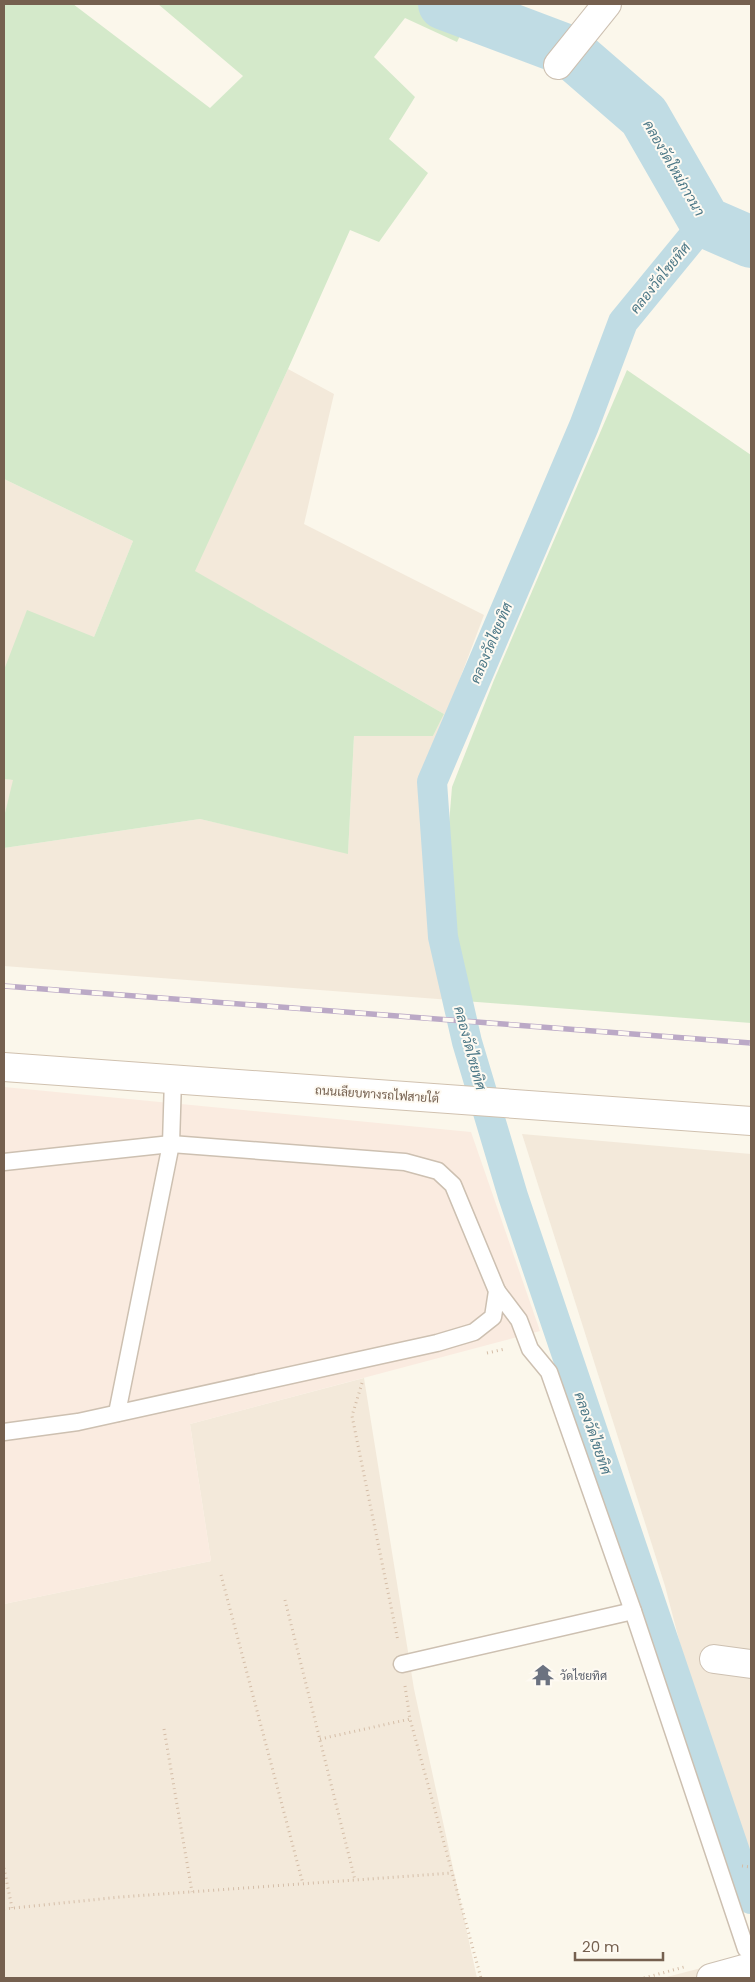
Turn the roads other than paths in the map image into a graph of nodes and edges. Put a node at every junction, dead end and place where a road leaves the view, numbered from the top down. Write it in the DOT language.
graph roads {
  1 [pos="607,4"];
  2 [pos="558,66"];
  3 [pos="4,1067"];
  4 [pos="173,1079"];
  5 [pos="751,1121"];
  6 [pos="171,1144"];
  7 [pos="4,1162"];
  8 [pos="497,1291"];
  9 [pos="117,1413"];
  10 [pos="4,1432"];
  11 [pos="633,1611"];
  12 [pos="714,1659"];
  13 [pos="402,1664"];
  14 [pos="751,1664"];
  15 [pos="749,1958"];
  16 [pos="711,1978"];
  1 -- 2 [label="main road"];
  3 -- 4 [label="main road, ถนนเลียบทางรถไฟสายใต้"];
  4 -- 5 [label="main road, ถนนเลียบทางรถไฟสายใต้"];
  4 -- 6 [label="lane"];
  6 -- 7 [label="lane"];
  6 -- 8 [label="lane"];
  6 -- 9 [label="lane"];
  8 -- 9 [label="lane"];
  8 -- 11 [label="lane"];
  9 -- 10 [label="lane"];
  11 -- 13 [label="lane"];
  11 -- 15 [label="lane"];
  12 -- 14 [label="main road"];
  15 -- 16 [label="main road"];
}
